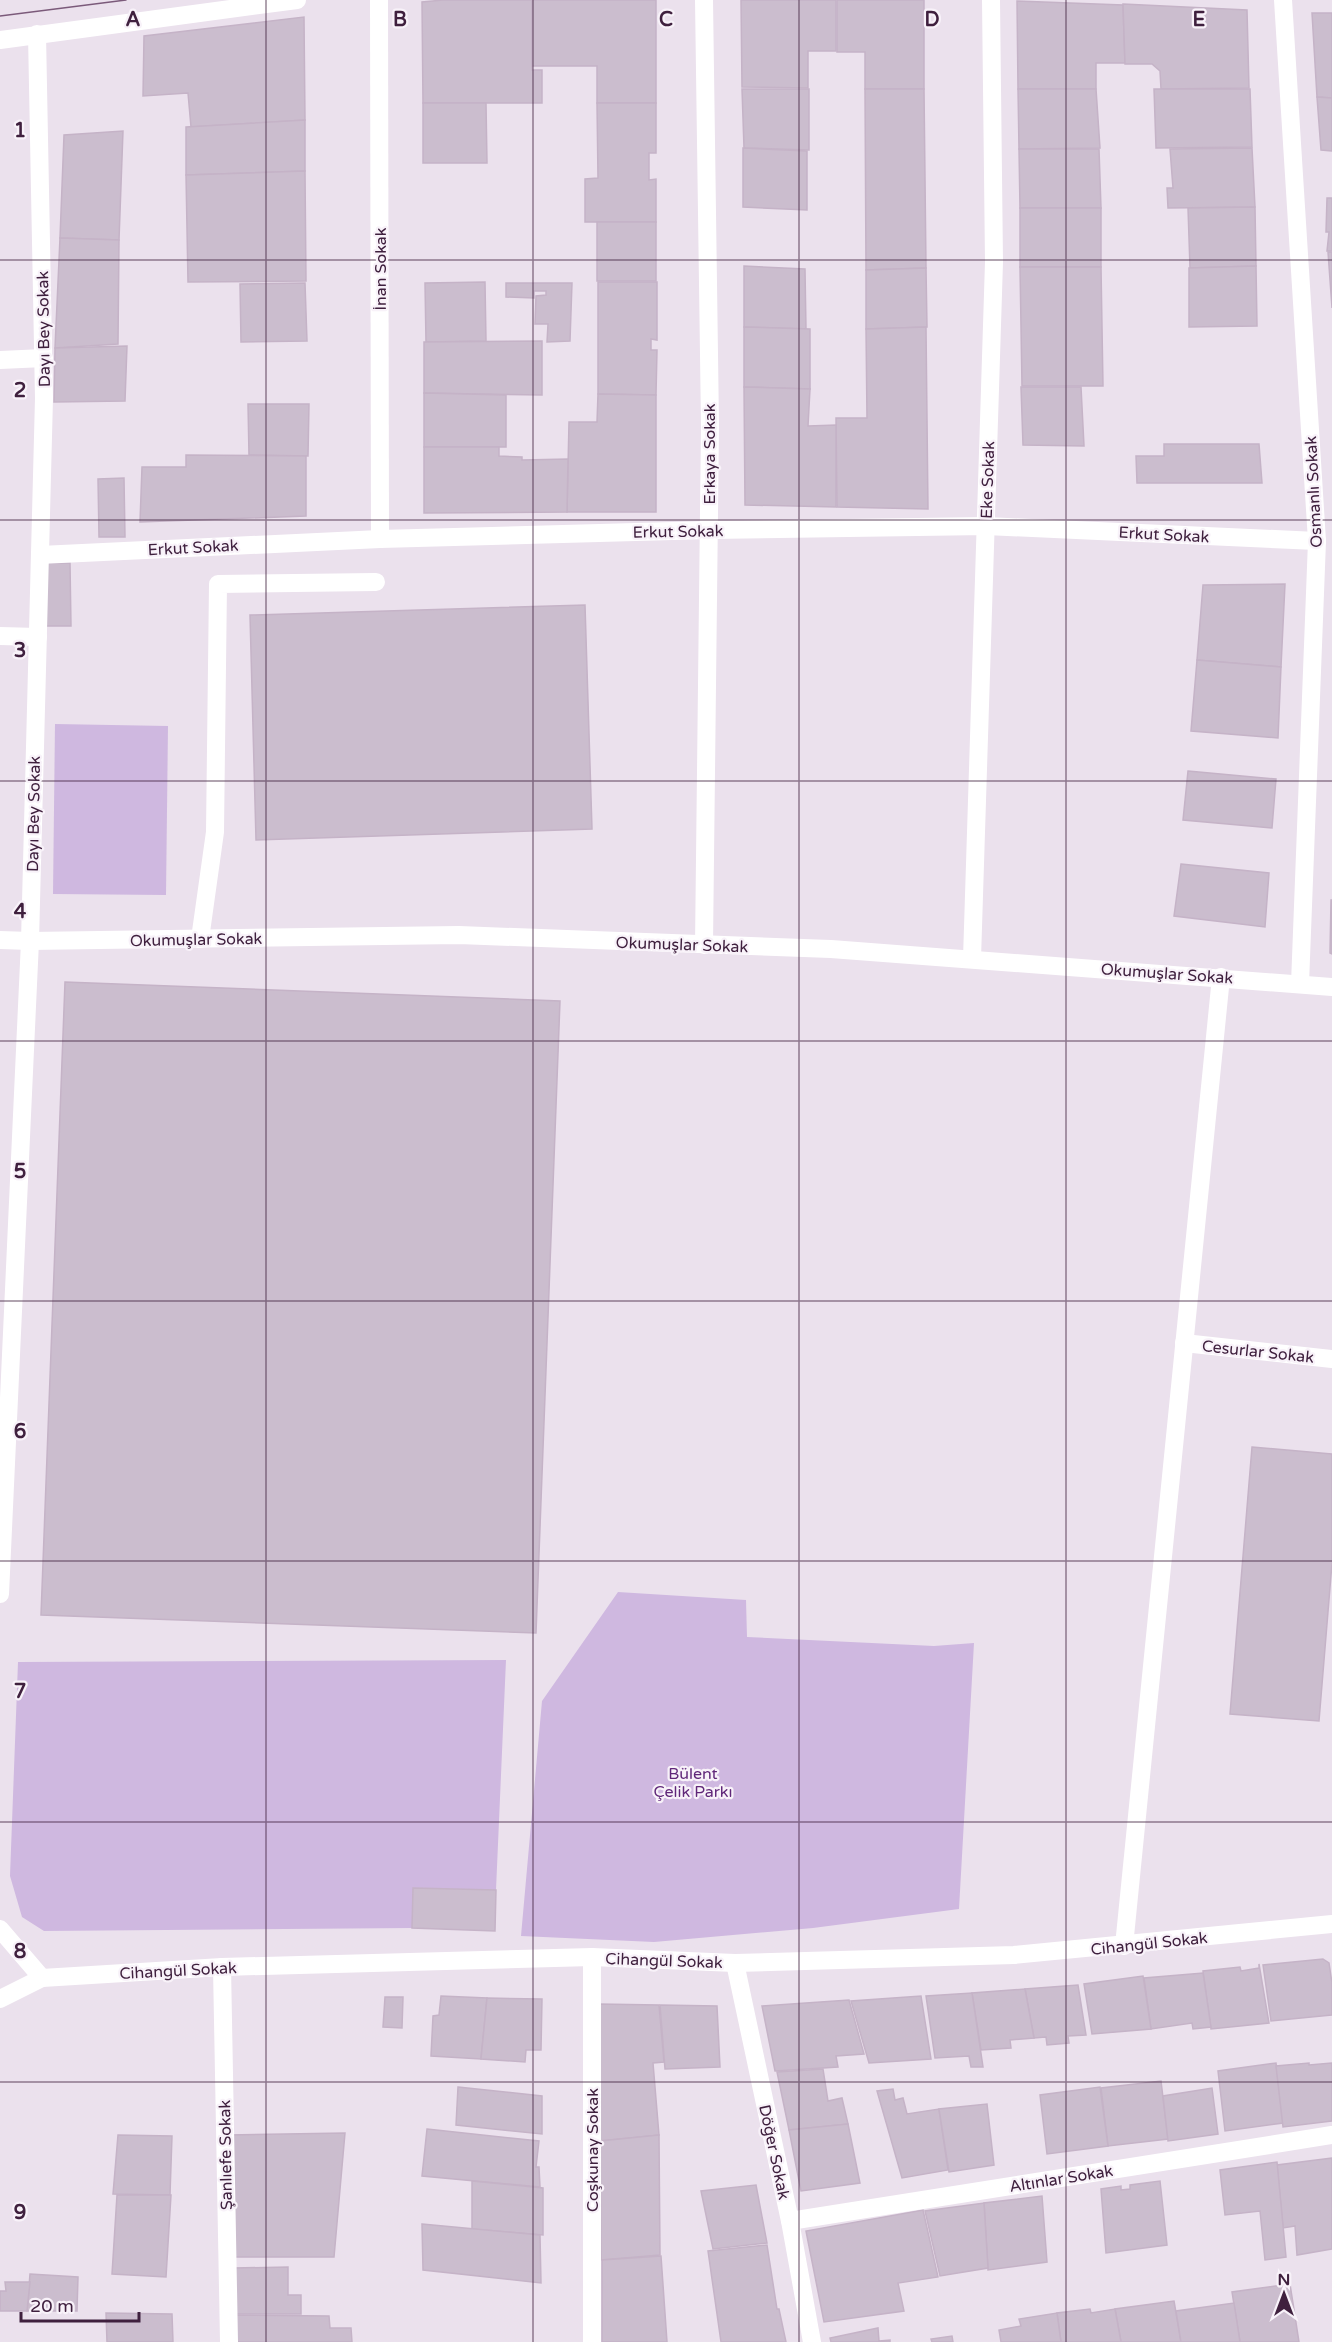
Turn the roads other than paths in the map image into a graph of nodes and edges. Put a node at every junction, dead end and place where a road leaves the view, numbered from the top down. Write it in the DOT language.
graph roads {
  1 [pos="297,0"];
  2 [pos="379,0"];
  3 [pos="704,0"];
  4 [pos="991,0"];
  5 [pos="1283,0"];
  6 [pos="37,34"];
  7 [pos="0,40"];
  8 [pos="44,358"];
  9 [pos="0,360"];
  10 [pos="986,526"];
  11 [pos="709,530"];
  12 [pos="380,539"];
  13 [pos="1317,541"];
  14 [pos="40,555"];
  15 [pos="376,582"];
  16 [pos="0,636"];
  17 [pos="38,637"];
  18 [pos="200,939"];
  19 [pos="0,940"];
  20 [pos="30,941"];
  21 [pos="704,945"];
  22 [pos="972,959"];
  23 [pos="1221,977"];
  24 [pos="1300,984"];
  25 [pos="1332,987"];
  26 [pos="9,1197"];
  27 [pos="1184,1343"];
  28 [pos="1332,1359"];
  29 [pos="2,1478"];
  30 [pos="0,1594"];
  31 [pos="1332,1924"];
  32 [pos="0,1929"];
  33 [pos="1124,1946"];
  34 [pos="592,1957"];
  35 [pos="735,1963"];
  36 [pos="222,1967"];
  37 [pos="42,1978"];
  38 [pos="0,1999"];
  39 [pos="1332,2135"];
  40 [pos="790,2221"];
  41 [pos="229,2342"];
  42 [pos="592,2342"];
  43 [pos="812,2342"];
  1 -- 6 [label="street"];
  2 -- 12 [label="street, İnan Sokak"];
  3 -- 11 [label="street, Erkaya Sokak"];
  4 -- 10 [label="street, Eke Sokak"];
  5 -- 13 [label="street, Osmanlı Sokak"];
  6 -- 7 [label="street"];
  6 -- 8 [label="street, Dayı Bey Sokak"];
  8 -- 9 [label="street"];
  8 -- 14 [label="street, Dayı Bey Sokak"];
  10 -- 11 [label="street, Erkut Sokak"];
  10 -- 13 [label="street, Erkut Sokak"];
  10 -- 22 [label="street, Eke Sokak"];
  11 -- 12 [label="street, Erkut Sokak"];
  11 -- 21 [label="street, Erkaya Sokak"];
  12 -- 14 [label="street, Erkut Sokak"];
  13 -- 24 [label="street, Osmanlı Sokak"];
  14 -- 17 [label="street, Dayı Bey Sokak"];
  15 -- 18 [label="street"];
  16 -- 17 [label="street"];
  17 -- 20 [label="street, Dayı Bey Sokak"];
  18 -- 20 [label="street, Okumuşlar Sokak"];
  18 -- 21 [label="street, Okumuşlar Sokak"];
  19 -- 20 [label="street, Okumuşlar Sokak"];
  20 -- 26 [label="street, Dayı Bey Sokak"];
  21 -- 22 [label="street, Okumuşlar Sokak"];
  22 -- 23 [label="street, Okumuşlar Sokak"];
  23 -- 24 [label="street, Okumuşlar Sokak"];
  23 -- 27 [label="street"];
  24 -- 25 [label="street, Okumuşlar Sokak"];
  26 -- 29 [label="street, Dayı Bey Sokak"];
  27 -- 28 [label="street, Cesurlar Sokak"];
  27 -- 33 [label="street"];
  29 -- 30 [label="street, Dayı Bey Sokak"];
  31 -- 33 [label="street, Cihangül Sokak"];
  32 -- 37 [label="street"];
  33 -- 35 [label="street, Cihangül Sokak"];
  34 -- 35 [label="street, Cihangül Sokak"];
  34 -- 36 [label="street, Cihangül Sokak"];
  34 -- 42 [label="street, Coşkunay Sokak"];
  35 -- 40 [label="street, Döğer Sokak"];
  36 -- 37 [label="street, Cihangül Sokak"];
  36 -- 41 [label="street, Şanlıefe Sokak"];
  37 -- 38 [label="street, Cihangül Sokak"];
  39 -- 40 [label="street, Altınlar Sokak"];
  40 -- 43 [label="street, Döğer Sokak"];
}
